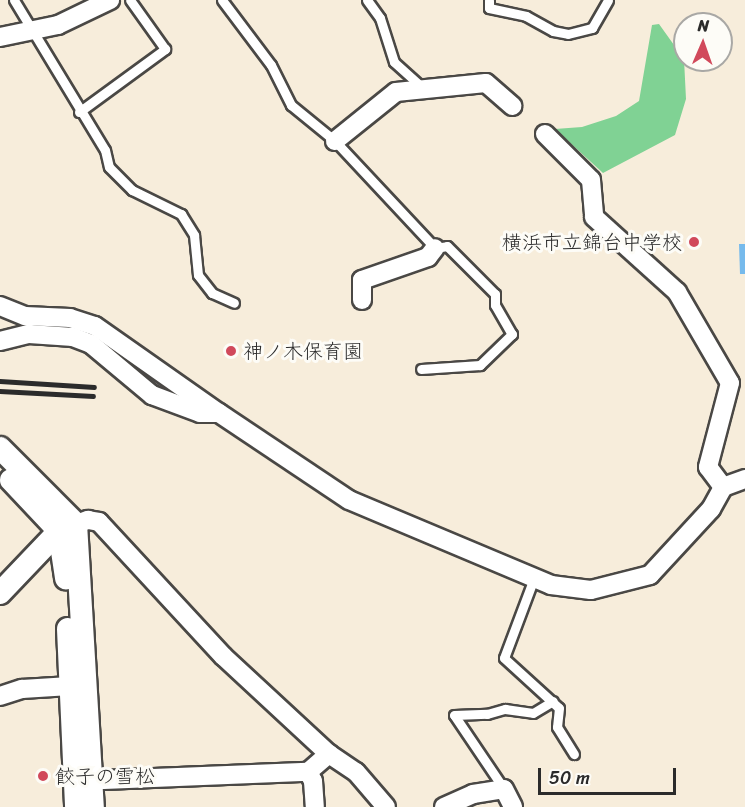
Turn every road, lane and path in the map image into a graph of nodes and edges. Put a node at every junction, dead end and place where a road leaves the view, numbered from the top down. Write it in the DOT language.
graph roads {
  1 [pos="14,0"];
  2 [pos="110,0"];
  3 [pos="130,0"];
  4 [pos="222,0"];
  5 [pos="367,0"];
  6 [pos="489,0"];
  7 [pos="608,0"];
  8 [pos="30,31"];
  9 [pos="0,37"];
  10 [pos="426,90"];
  11 [pos="512,106"];
  12 [pos="79,112"];
  13 [pos="545,134"];
  14 [pos="335,141"];
  15 [pos="435,248"];
  16 [pos="362,300"];
  17 [pos="234,303"];
  18 [pos="0,306"];
  19 [pos="0,341"];
  20 [pos="422,369"];
  21 [pos="219,413"];
  22 [pos="0,448"];
  23 [pos="0,469"];
  24 [pos="745,479"];
  25 [pos="723,487"];
  26 [pos="67,527"];
  27 [pos="534,578"];
  28 [pos="0,594"];
  29 [pos="70,686"];
  30 [pos="0,696"];
  31 [pos="553,701"];
  32 [pos="329,754"];
  33 [pos="574,754"];
  34 [pos="308,772"];
  35 [pos="83,781"];
  36 [pos="504,789"];
  37 [pos="76,807"];
  38 [pos="93,807"];
  39 [pos="315,807"];
  40 [pos="386,807"];
  41 [pos="444,807"];
  42 [pos="513,807"];
  1 -- 8 [label="lane"];
  2 -- 8 [label="street"];
  3 -- 12 [label="lane"];
  4 -- 14 [label="lane"];
  5 -- 10 [label="lane"];
  6 -- 7 [label="lane"];
  8 -- 9 [label="street"];
  8 -- 12 [label="lane"];
  10 -- 11 [label="street"];
  10 -- 14 [label="street"];
  12 -- 17 [label="lane"];
  13 -- 25 [label="street"];
  14 -- 15 [label="lane"];
  15 -- 16 [label="street"];
  15 -- 20 [label="lane"];
  18 -- 21 [label="street"];
  19 -- 21 [label="street"];
  21 -- 27 [label="street"];
  22 -- 26 [label="street"];
  23 -- 26 [label="street"];
  24 -- 25 [label="street"];
  25 -- 27 [label="street"];
  26 -- 28 [label="street"];
  26 -- 29 [label="street"];
  26 -- 32 [label="street"];
  26 -- 35 [label="street"];
  27 -- 31 [label="lane"];
  29 -- 30 [label="street"];
  29 -- 35 [label="street"];
  31 -- 33 [label="lane"];
  31 -- 36 [label="lane"];
  32 -- 34 [label="street"];
  32 -- 40 [label="street"];
  34 -- 35 [label="street"];
  34 -- 39 [label="street"];
  35 -- 37 [label="street"];
  35 -- 38 [label="street"];
  36 -- 41 [label="street"];
  36 -- 42 [label="street"];
}
